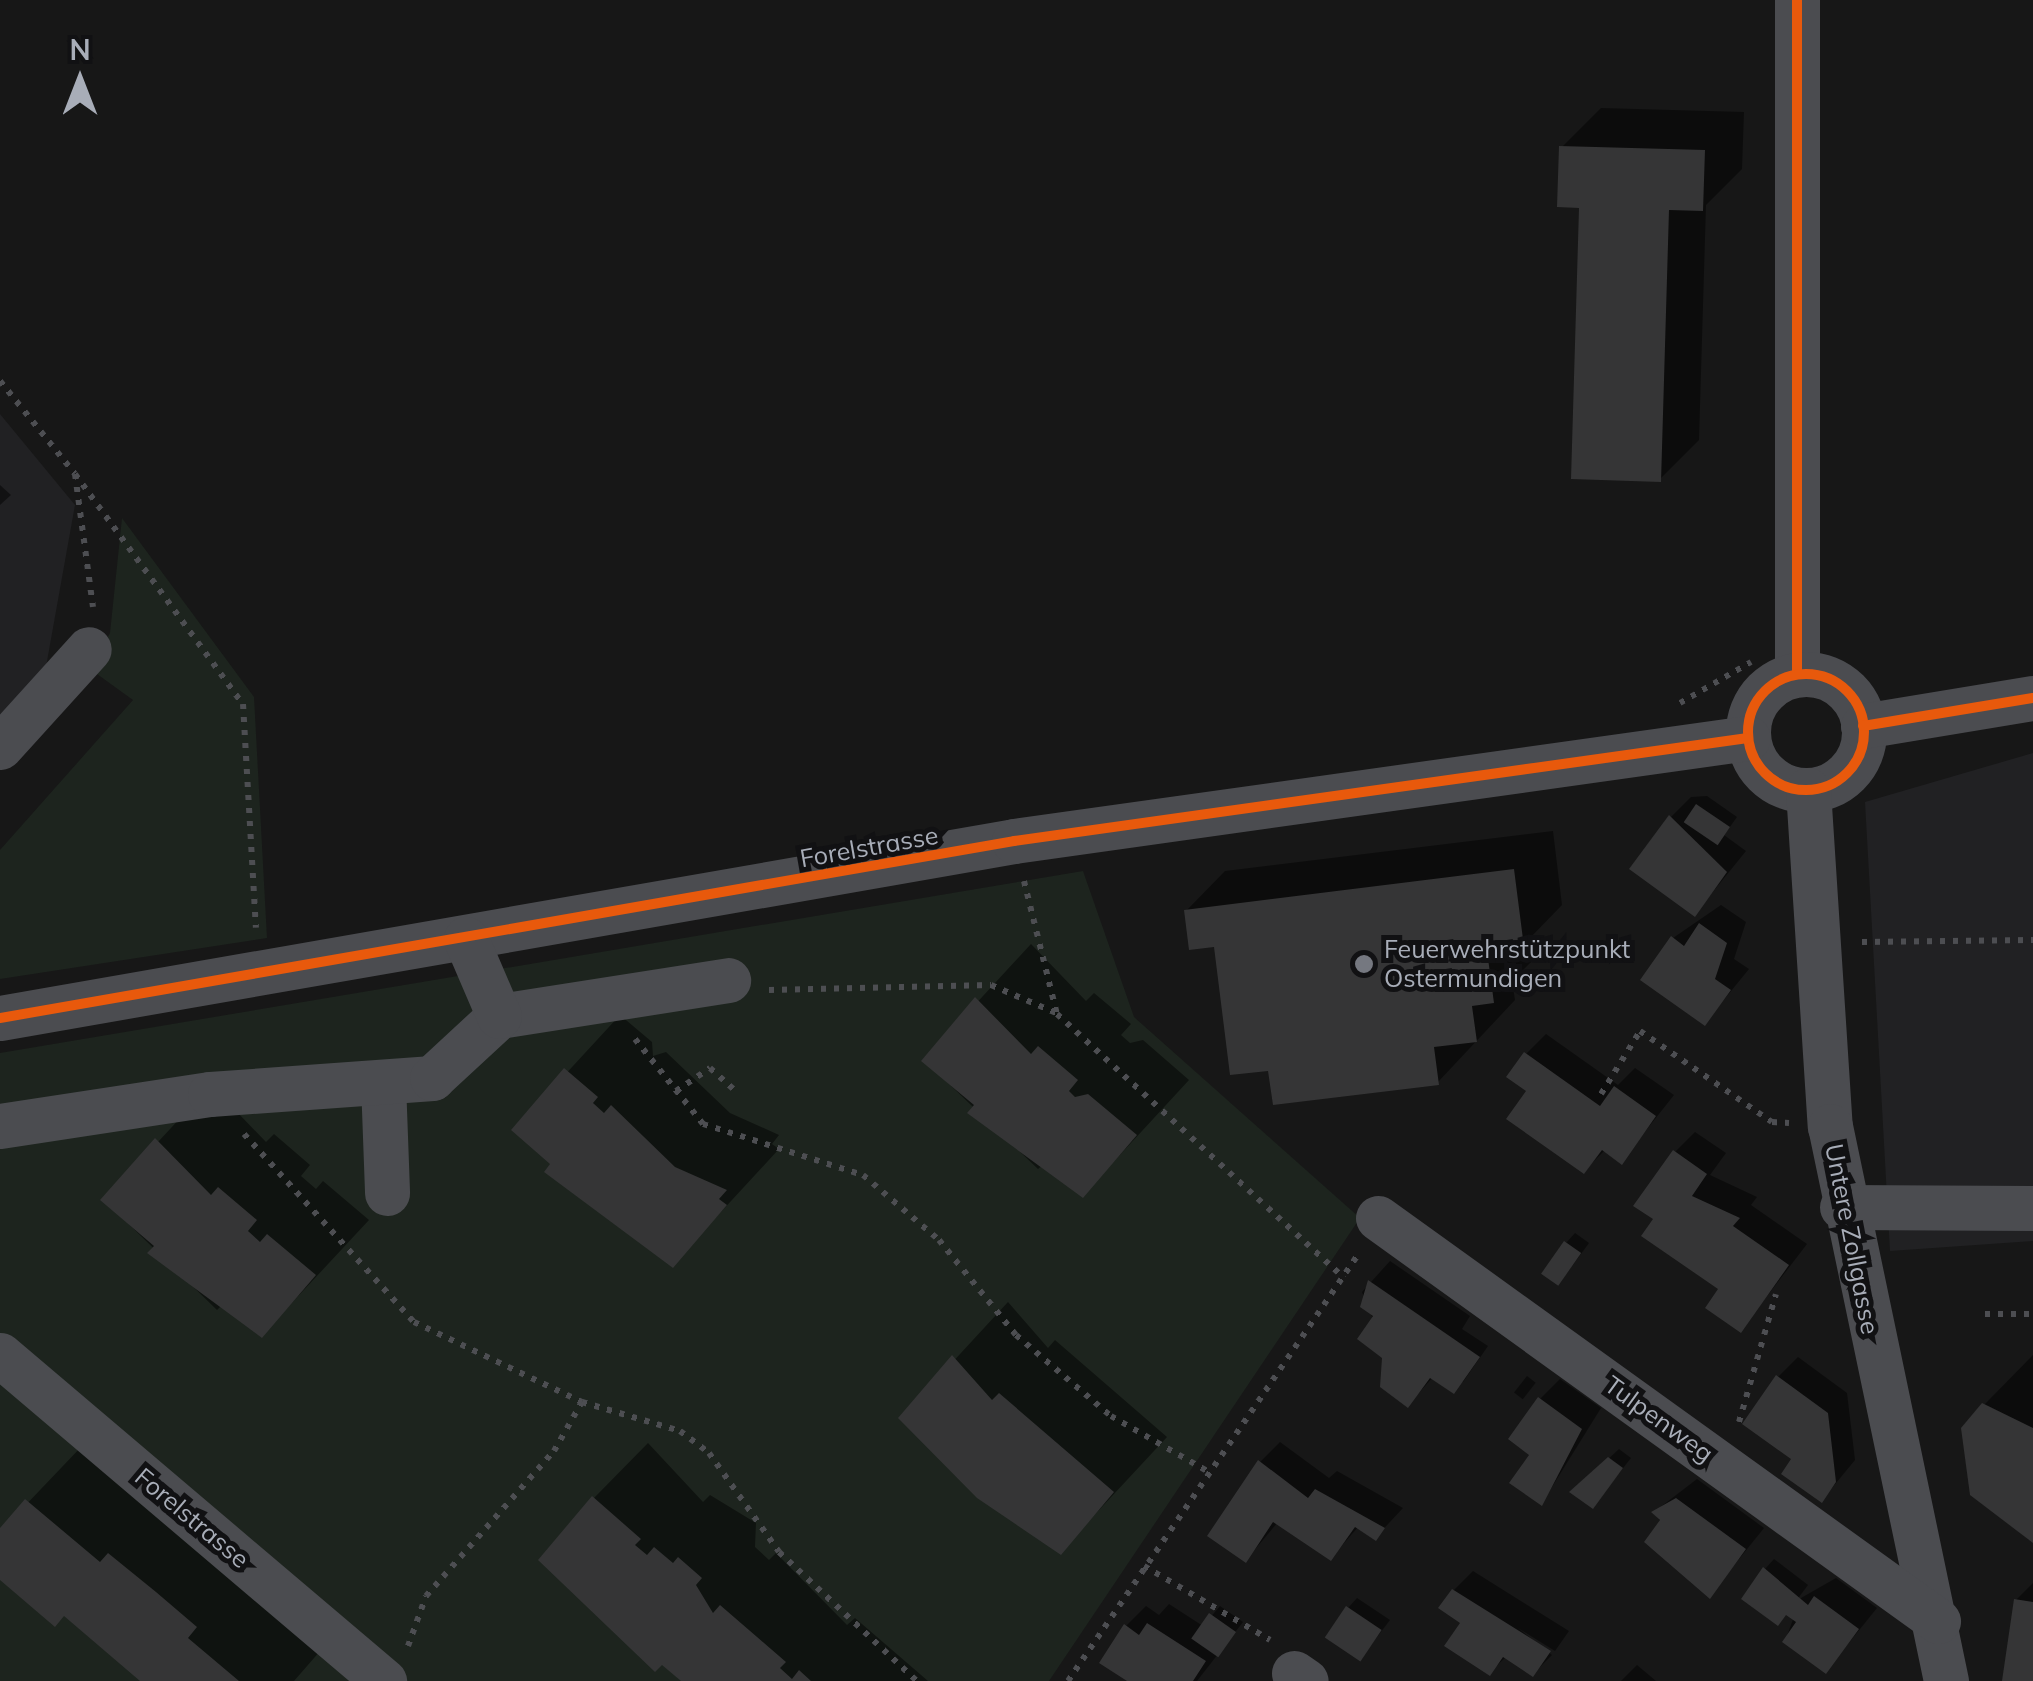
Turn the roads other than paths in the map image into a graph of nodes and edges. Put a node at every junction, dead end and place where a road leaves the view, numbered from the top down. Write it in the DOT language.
graph roads {
  1 [pos="1797,0"];
  2 [pos="89,649"];
  3 [pos="1797,674"];
  4 [pos="2033,698"];
  5 [pos="1864,726"];
  6 [pos="1748,738"];
  7 [pos="0,747"];
  8 [pos="1808,790"];
  9 [pos="466,939"];
  10 [pos="728,980"];
  11 [pos="498,1016"];
  12 [pos="0,1018"];
  13 [pos="383,1082"];
  14 [pos="0,1126"];
  15 [pos="387,1192"];
  16 [pos="1842,1206"];
  17 [pos="2033,1208"];
  18 [pos="1378,1218"];
  19 [pos="3,1365"];
  20 [pos="1938,1621"];
  21 [pos="393,1672"];
  22 [pos="1946,1681"];
  1 -- 3 [label="street"];
  2 -- 7 [label="street"];
  3 -- 5 [label="street"];
  3 -- 6 [label="street"];
  4 -- 5 [label="street"];
  5 -- 8 [label="street"];
  6 -- 8 [label="street"];
  6 -- 9 [label="street, Forelstrasse"];
  8 -- 16 [label="street, Untere Zollgasse"];
  9 -- 11 [label="street"];
  9 -- 12 [label="street, Forelstrasse"];
  10 -- 11 [label="street"];
  11 -- 13 [label="street"];
  13 -- 14 [label="street"];
  13 -- 15 [label="street"];
  16 -- 17 [label="street"];
  16 -- 20 [label="street, Untere Zollgasse"];
  18 -- 20 [label="street, Tulpenweg"];
  19 -- 21 [label="street, Forelstrasse"];
  20 -- 22 [label="street, Untere Zollgasse"];
}
